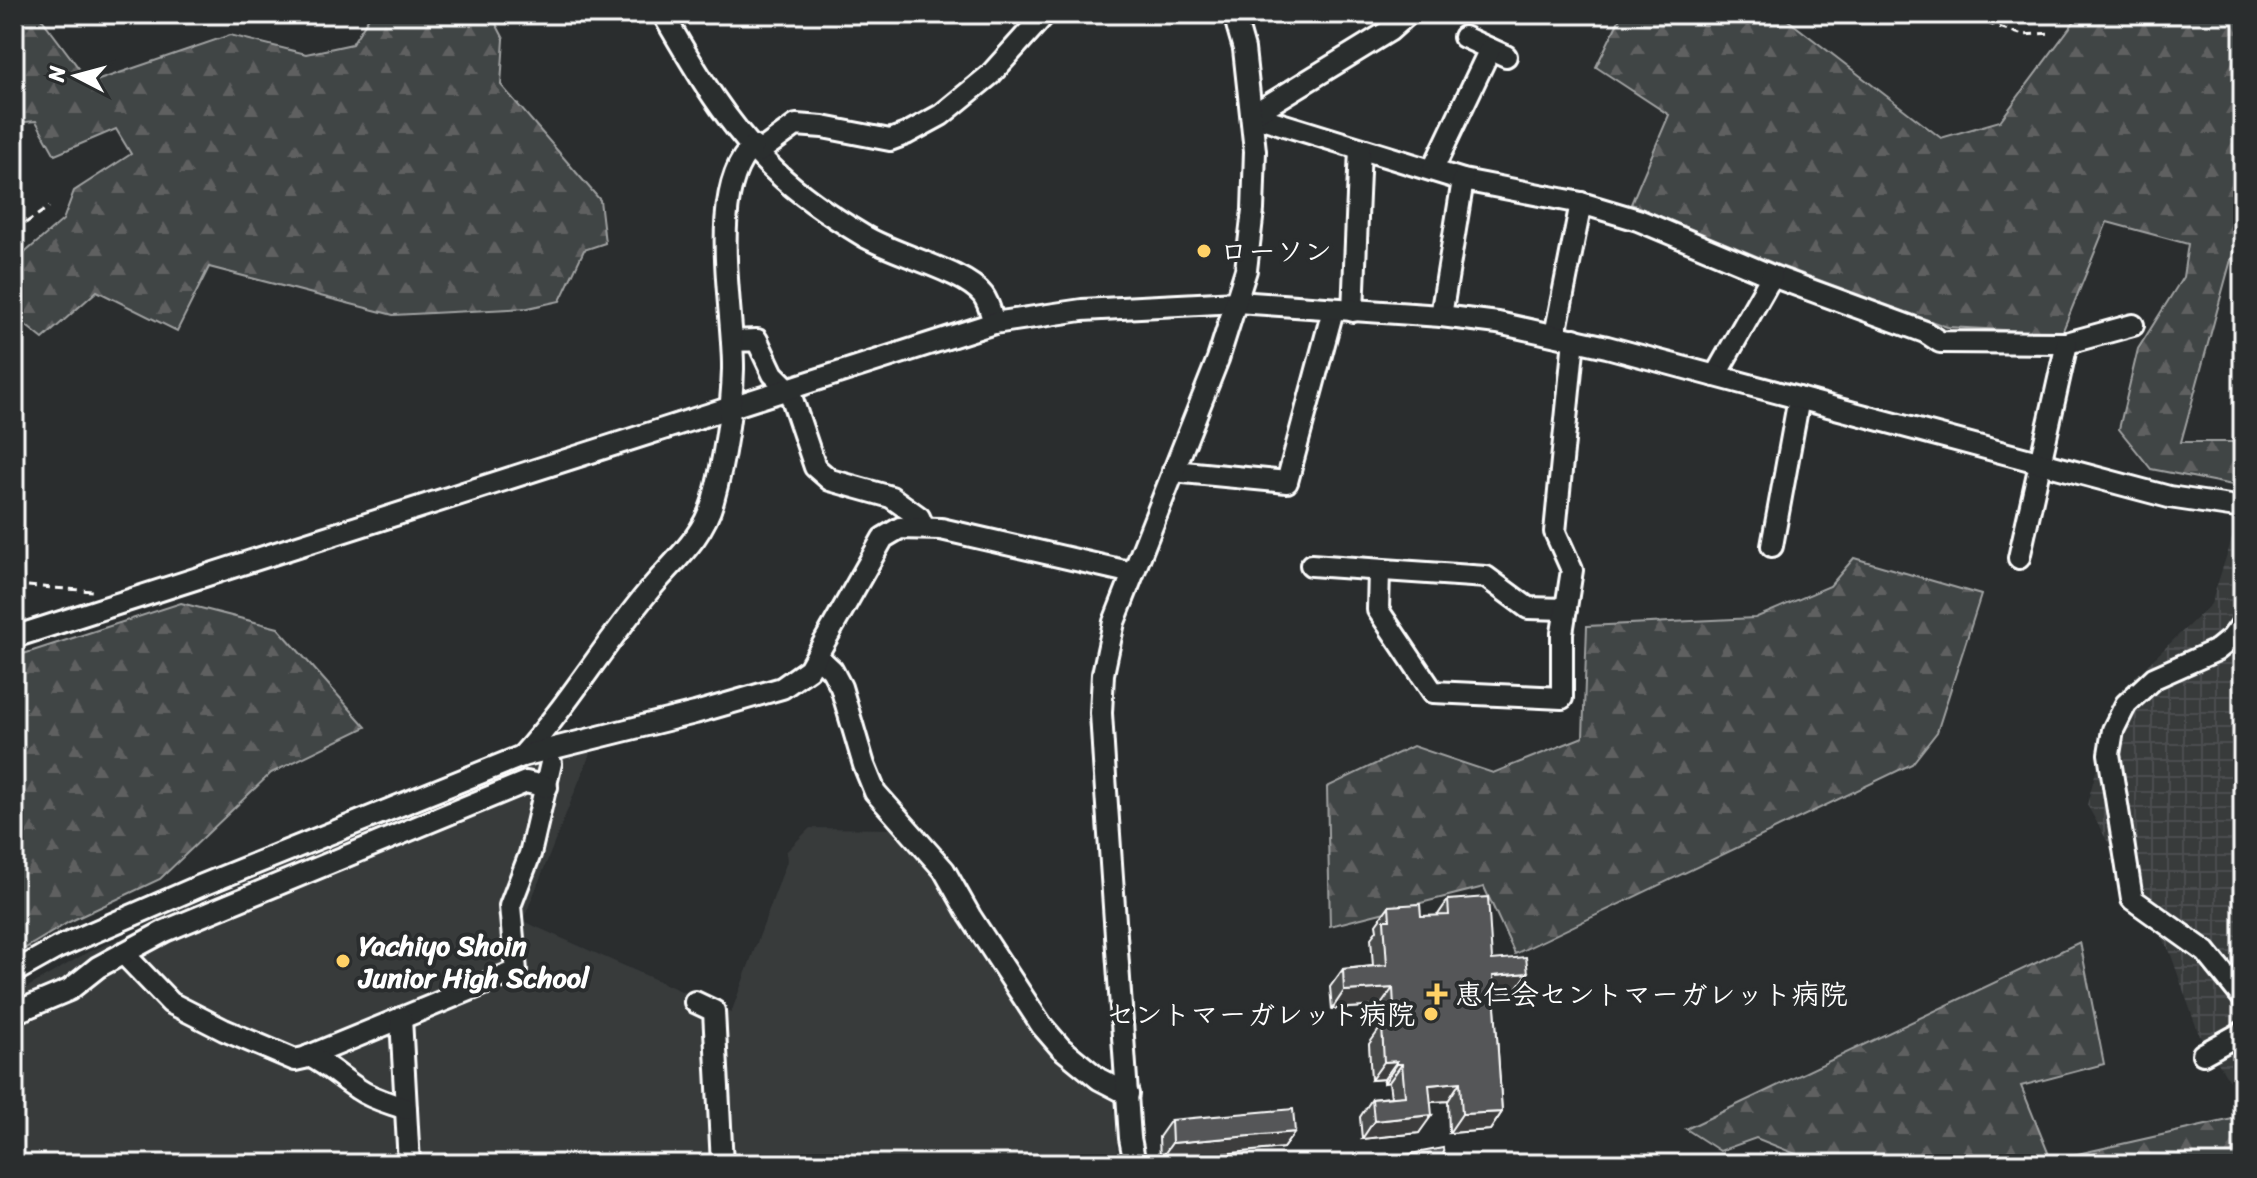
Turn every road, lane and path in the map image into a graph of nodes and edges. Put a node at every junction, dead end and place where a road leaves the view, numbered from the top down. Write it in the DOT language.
graph roads {
  1 [pos="663,14"];
  2 [pos="1045,14"];
  3 [pos="1234,14"];
  4 [pos="1408,14"];
  5 [pos="1945,14"];
  6 [pos="2051,33"];
  7 [pos="1464,37"];
  8 [pos="1252,115"];
  9 [pos="756,149"];
  10 [pos="1360,149"];
  11 [pos="1433,169"];
  12 [pos="1463,180"];
  13 [pos="1581,203"];
  14 [pos="49,207"];
  15 [pos="14,231"];
  16 [pos="1772,276"];
  17 [pos="1237,302"];
  18 [pos="1343,311"];
  19 [pos="1441,316"];
  20 [pos="994,323"];
  21 [pos="2133,325"];
  22 [pos="1564,337"];
  23 [pos="732,341"];
  24 [pos="2067,343"];
  25 [pos="1715,376"];
  26 [pos="789,390"];
  27 [pos="1799,398"];
  28 [pos="730,409"];
  29 [pos="2042,463"];
  30 [pos="1173,471"];
  31 [pos="2243,508"];
  32 [pos="924,528"];
  33 [pos="1772,546"];
  34 [pos="2019,558"];
  35 [pos="1311,565"];
  36 [pos="1379,570"];
  37 [pos="1133,573"];
  38 [pos="14,585"];
  39 [pos="104,607"];
  40 [pos="1566,609"];
  41 [pos="2243,623"];
  42 [pos="14,637"];
  43 [pos="817,656"];
  44 [pos="522,756"];
  45 [pos="551,763"];
  46 [pos="547,787"];
  47 [pos="123,953"];
  48 [pos="14,972"];
  49 [pos="2243,998"];
  50 [pos="695,1002"];
  51 [pos="14,1013"];
  52 [pos="401,1018"];
  53 [pos="2243,1032"];
  54 [pos="2203,1054"];
  55 [pos="309,1056"];
  56 [pos="1128,1094"];
  57 [pos="406,1109"];
  58 [pos="409,1164"];
  59 [pos="722,1164"];
  60 [pos="1135,1164"];
  1 -- 9 [label="street"];
  2 -- 9 [label="street"];
  3 -- 8 [label="street"];
  4 -- 8 [label="street"];
  5 -- 6 [label="path"];
  7 -- 11 [label="street"];
  8 -- 10 [label="street"];
  8 -- 17 [label="street"];
  9 -- 20 [label="street"];
  9 -- 23 [label="street"];
  10 -- 11 [label="street"];
  10 -- 18 [label="street"];
  11 -- 12 [label="street"];
  12 -- 13 [label="street"];
  12 -- 19 [label="street"];
  13 -- 16 [label="street"];
  13 -- 22 [label="street"];
  14 -- 15 [label="path"];
  16 -- 24 [label="street"];
  16 -- 25 [label="street"];
  17 -- 18 [label="street"];
  17 -- 20 [label="street"];
  17 -- 30 [label="street"];
  18 -- 19 [label="street"];
  18 -- 30 [label="street"];
  19 -- 22 [label="street"];
  20 -- 26 [label="street"];
  21 -- 24 [label="street"];
  22 -- 25 [label="street"];
  22 -- 40 [label="street"];
  23 -- 26 [label="street"];
  23 -- 28 [label="street"];
  24 -- 29 [label="street"];
  25 -- 27 [label="street"];
  26 -- 28 [label="street"];
  26 -- 32 [label="street"];
  27 -- 29 [label="street"];
  27 -- 33 [label="street"];
  28 -- 39 [label="street"];
  28 -- 44 [label="street"];
  29 -- 31 [label="street"];
  29 -- 34 [label="street"];
  30 -- 37 [label="street"];
  32 -- 37 [label="street"];
  32 -- 43 [label="street"];
  35 -- 36 [label="street"];
  36 -- 40 [label="street"];
  36 -- 40 [label="street"];
  37 -- 56 [label="street"];
  38 -- 39 [label="path"];
  39 -- 42 [label="street"];
  41 -- 49 [label="street"];
  43 -- 44 [label="street"];
  43 -- 56 [label="street"];
  44 -- 48 [label="street"];
  45 -- 46 [label="street"];
  46 -- 47 [label="street"];
  46 -- 52 [label="street"];
  47 -- 51 [label="street"];
  47 -- 55 [label="street"];
  50 -- 59 [label="street"];
  52 -- 55 [label="street"];
  52 -- 57 [label="street"];
  53 -- 54 [label="street"];
  55 -- 57 [label="street"];
  56 -- 60 [label="street"];
  57 -- 58 [label="street"];
}
